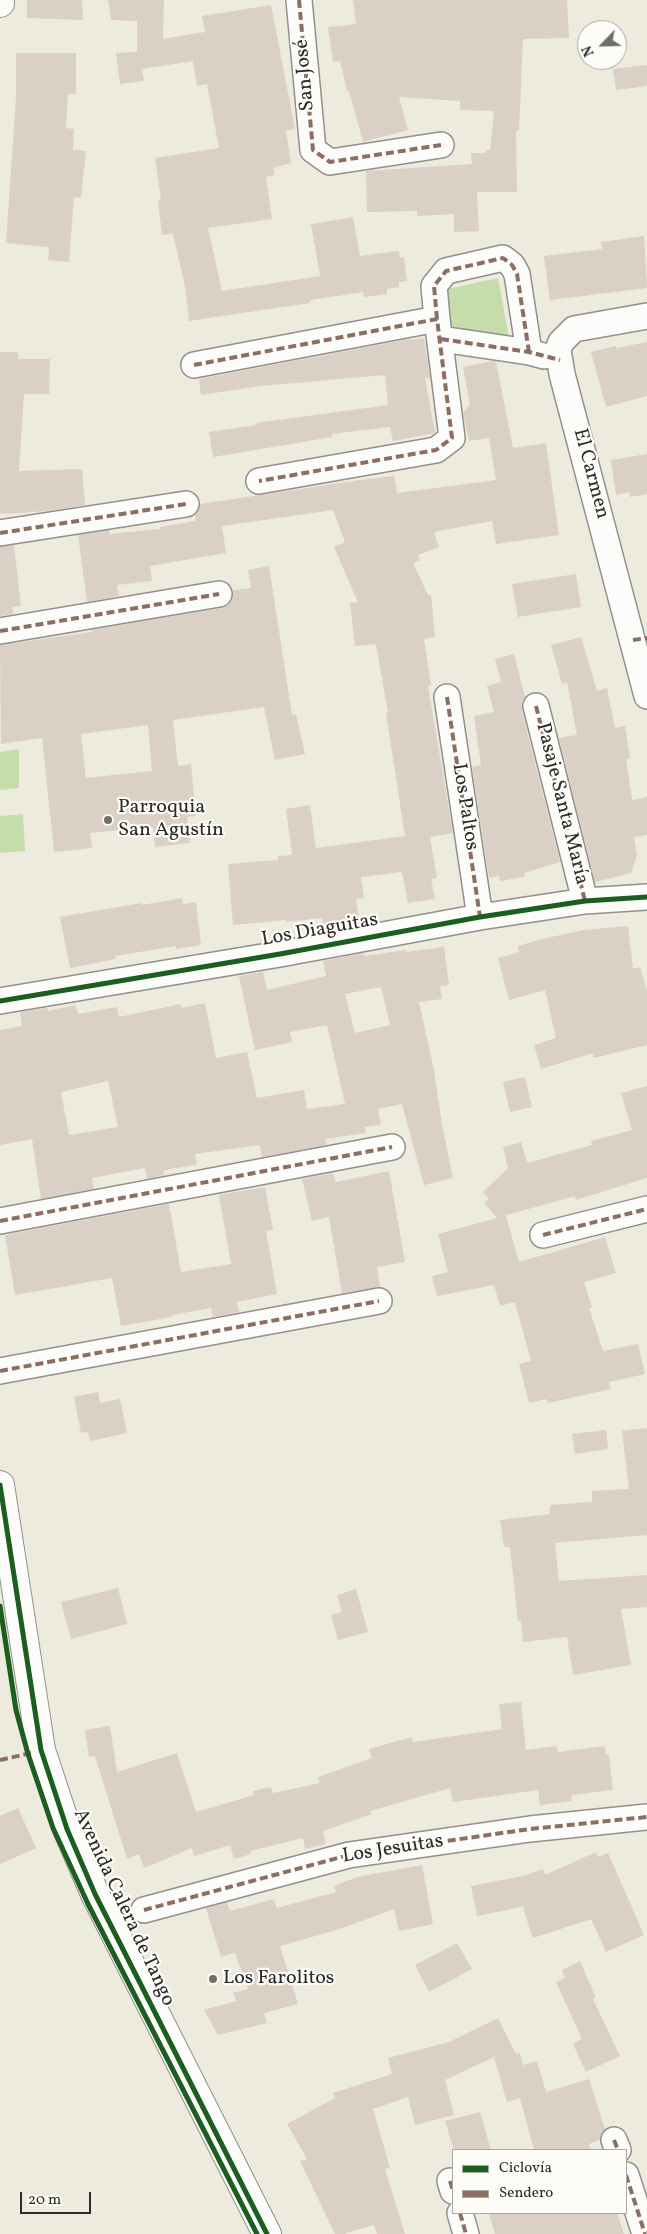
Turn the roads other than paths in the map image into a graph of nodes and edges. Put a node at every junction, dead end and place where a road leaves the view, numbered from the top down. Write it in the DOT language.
graph roads {
  1 [pos="299,0"];
  2 [pos="441,145"];
  3 [pos="647,316"];
  4 [pos="439,329"];
  5 [pos="529,352"];
  6 [pos="560,360"];
  7 [pos="194,365"];
  8 [pos="259,481"];
  9 [pos="186,504"];
  10 [pos="0,532"];
  11 [pos="219,594"];
  12 [pos="0,631"];
  13 [pos="640,639"];
  14 [pos="647,696"];
  15 [pos="447,697"];
  16 [pos="536,706"];
  17 [pos="647,897"];
  18 [pos="585,901"];
  19 [pos="480,917"];
  20 [pos="0,1002"];
  21 [pos="392,1147"];
  22 [pos="647,1209"];
  23 [pos="0,1221"];
  24 [pos="543,1235"];
  25 [pos="379,1301"];
  26 [pos="0,1371"];
  27 [pos="0,1485"];
  28 [pos="647,1818"];
  29 [pos="144,1910"];
  30 [pos="627,2178"];
  31 [pos="460,2214"];
  32 [pos="267,2234"];
  33 [pos="466,2234"];
  34 [pos="645,2234"];
  1 -- 2 [label="street, San José"];
  3 -- 6 [label="street, El Carmen"];
  4 -- 5 [label="street"];
  4 -- 5 [label="street"];
  4 -- 7 [label="street"];
  4 -- 8 [label="street"];
  5 -- 6 [label="street"];
  6 -- 13 [label="street, El Carmen"];
  9 -- 10 [label="street"];
  11 -- 12 [label="street"];
  13 -- 14 [label="street, El Carmen"];
  15 -- 19 [label="street, Los Paltos"];
  16 -- 18 [label="street, Pasaje Santa María"];
  17 -- 18 [label="street, Los Diaguitas"];
  18 -- 19 [label="street, Los Diaguitas"];
  19 -- 20 [label="street, Los Diaguitas"];
  21 -- 23 [label="street"];
  22 -- 24 [label="street"];
  25 -- 26 [label="street"];
  27 -- 32 [label="main road, Avenida Calera de Tango"];
  28 -- 29 [label="street, Los Jesuitas"];
  30 -- 34 [label="street"];
  31 -- 33 [label="street"];
}
